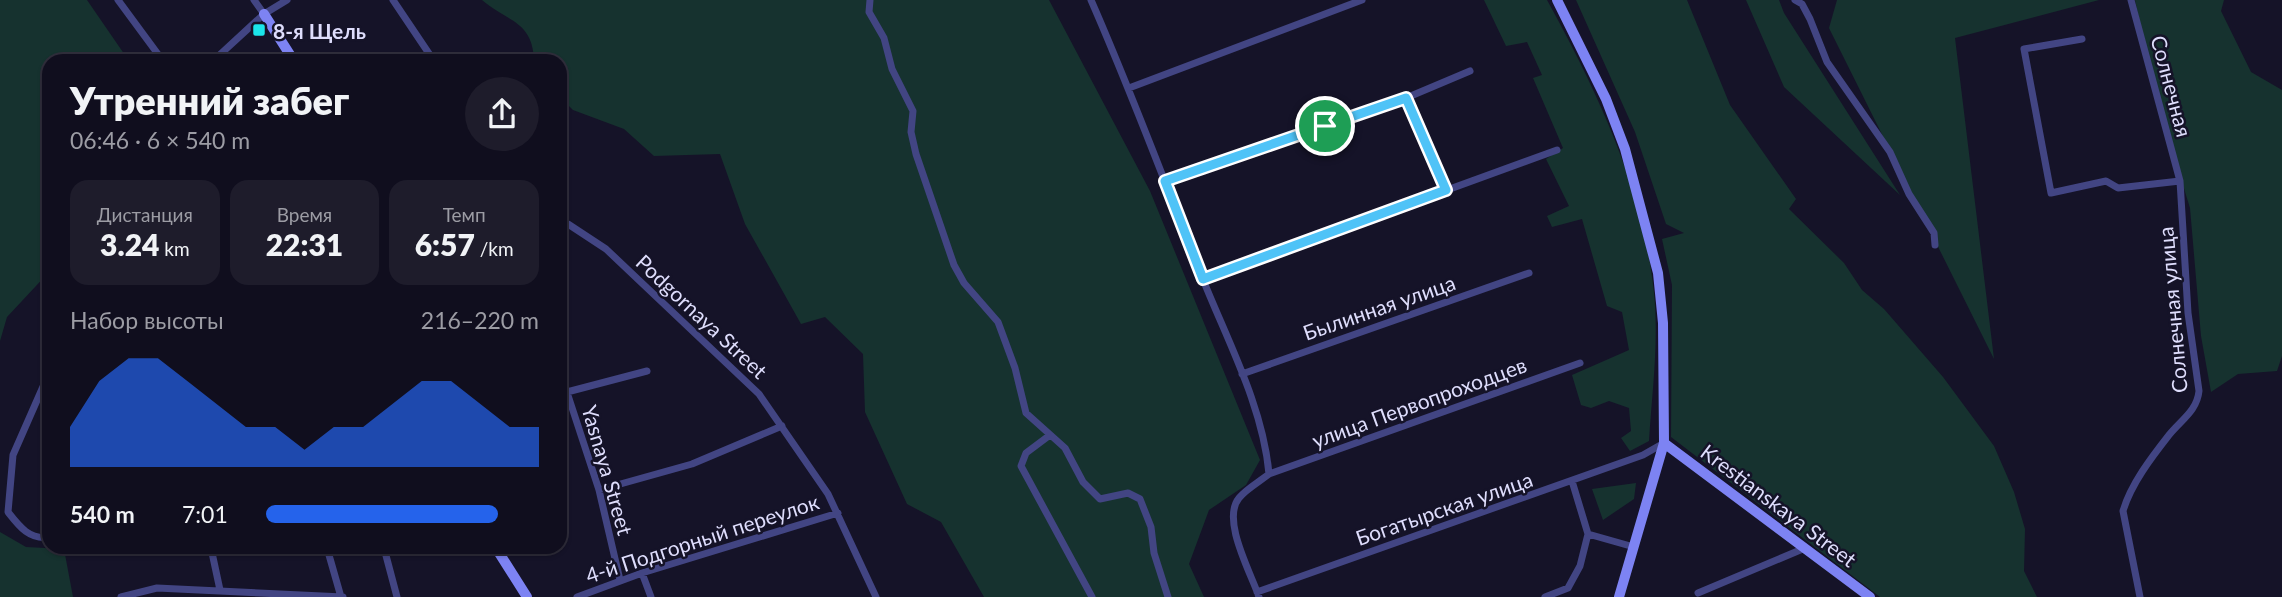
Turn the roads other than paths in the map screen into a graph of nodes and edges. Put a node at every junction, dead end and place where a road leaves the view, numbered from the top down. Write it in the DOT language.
graph roads {
  1 [pos="118,0"];
  2 [pos="254,0"];
  3 [pos="287,0"];
  4 [pos="393,0"];
  5 [pos="870,0"];
  6 [pos="1091,0"];
  7 [pos="1362,0"];
  8 [pos="1557,0"];
  9 [pos="2131,0"];
  10 [pos="1802,1"];
  11 [pos="264,14"];
  12 [pos="2082,39"];
  13 [pos="158,54"];
  14 [pos="221,54"];
  15 [pos="290,54"];
  16 [pos="429,54"];
  17 [pos="1470,71"];
  18 [pos="1129,88"];
  19 [pos="1406,98"];
  20 [pos="1557,150"];
  21 [pos="1165,181"];
  22 [pos="2180,181"];
  23 [pos="1446,190"];
  24 [pos="567,225"];
  25 [pos="1935,245"];
  26 [pos="1529,273"];
  27 [pos="1203,279"];
  28 [pos="1580,363"];
  29 [pos="648,371"];
  30 [pos="1242,374"];
  31 [pos="42,389"];
  32 [pos="567,392"];
  33 [pos="782,426"];
  34 [pos="1051,435"];
  35 [pos="1664,443"];
  36 [pos="1269,474"];
  37 [pos="1572,481"];
  38 [pos="599,490"];
  39 [pos="838,513"];
  40 [pos="1588,534"];
  41 [pos="42,538"];
  42 [pos="1634,547"];
  43 [pos="1805,548"];
  44 [pos="212,554"];
  45 [pos="329,554"];
  46 [pos="386,554"];
  47 [pos="500,554"];
  48 [pos="642,573"];
  49 [pos="620,580"];
  50 [pos="220,590"];
  51 [pos="1698,593"];
  52 [pos="234,594"];
  53 [pos="1258,595"];
  54 [pos="121,597"];
  55 [pos="342,597"];
  56 [pos="397,597"];
  57 [pos="527,597"];
  58 [pos="577,597"];
  59 [pos="651,597"];
  60 [pos="876,597"];
  61 [pos="1092,597"];
  62 [pos="1168,597"];
  63 [pos="1545,597"];
  64 [pos="1619,597"];
  65 [pos="1870,597"];
  66 [pos="2140,597"];
  1 -- 13 [label="street"];
  2 -- 11 [label="street"];
  3 -- 11 [label="street"];
  4 -- 16 [label="street"];
  5 -- 34 [label="street"];
  6 -- 18 [label="street"];
  7 -- 18 [label="street"];
  8 -- 35 [label="main road"];
  9 -- 22 [label="street, Солнечная"];
  10 -- 25 [label="street"];
  11 -- 14 [label="street"];
  11 -- 15 [label="main road"];
  12 -- 22 [label="street"];
  17 -- 19 [label="street"];
  18 -- 21 [label="street"];
  19 -- 21 [label="street"];
  19 -- 23 [label="street"];
  20 -- 23 [label="street"];
  21 -- 27 [label="street"];
  22 -- 66 [label="street, Солнечная улица"];
  23 -- 27 [label="street"];
  24 -- 33 [label="street, Podgornaya Street"];
  26 -- 30 [label="street, Былинная улица"];
  27 -- 30 [label="street"];
  28 -- 36 [label="street, улица Первопроходцев"];
  29 -- 32 [label="street"];
  30 -- 36 [label="street"];
  31 -- 41 [label="street"];
  32 -- 38 [label="street, Yasnaya Street"];
  33 -- 38 [label="street"];
  33 -- 39 [label="street, Podgornaya Street"];
  34 -- 61 [label="street"];
  34 -- 62 [label="street"];
  35 -- 37 [label="street, Богатырская улица"];
  35 -- 42 [label="main road"];
  35 -- 43 [label="main road, Krestianskaya Street"];
  36 -- 53 [label="street, улица Первопроходцев"];
  37 -- 40 [label="street"];
  37 -- 53 [label="street, Богатырская улица"];
  38 -- 49 [label="street, Yasnaya Street"];
  39 -- 48 [label="street, 4-й Подгорный переулок"];
  39 -- 60 [label="street, Podgornaya Street"];
  40 -- 42 [label="street"];
  40 -- 63 [label="street"];
  42 -- 64 [label="main road"];
  43 -- 51 [label="street"];
  43 -- 65 [label="main road, Krestianskaya Street"];
  44 -- 50 [label="street"];
  45 -- 55 [label="street"];
  46 -- 56 [label="street"];
  47 -- 57 [label="main road"];
  48 -- 49 [label="street, 4-й Подгорный переулок"];
  48 -- 59 [label="street"];
  49 -- 58 [label="street, 4-й Подгорный переулок"];
  50 -- 52 [label="street"];
  50 -- 54 [label="street"];
  52 -- 55 [label="street"];
}
